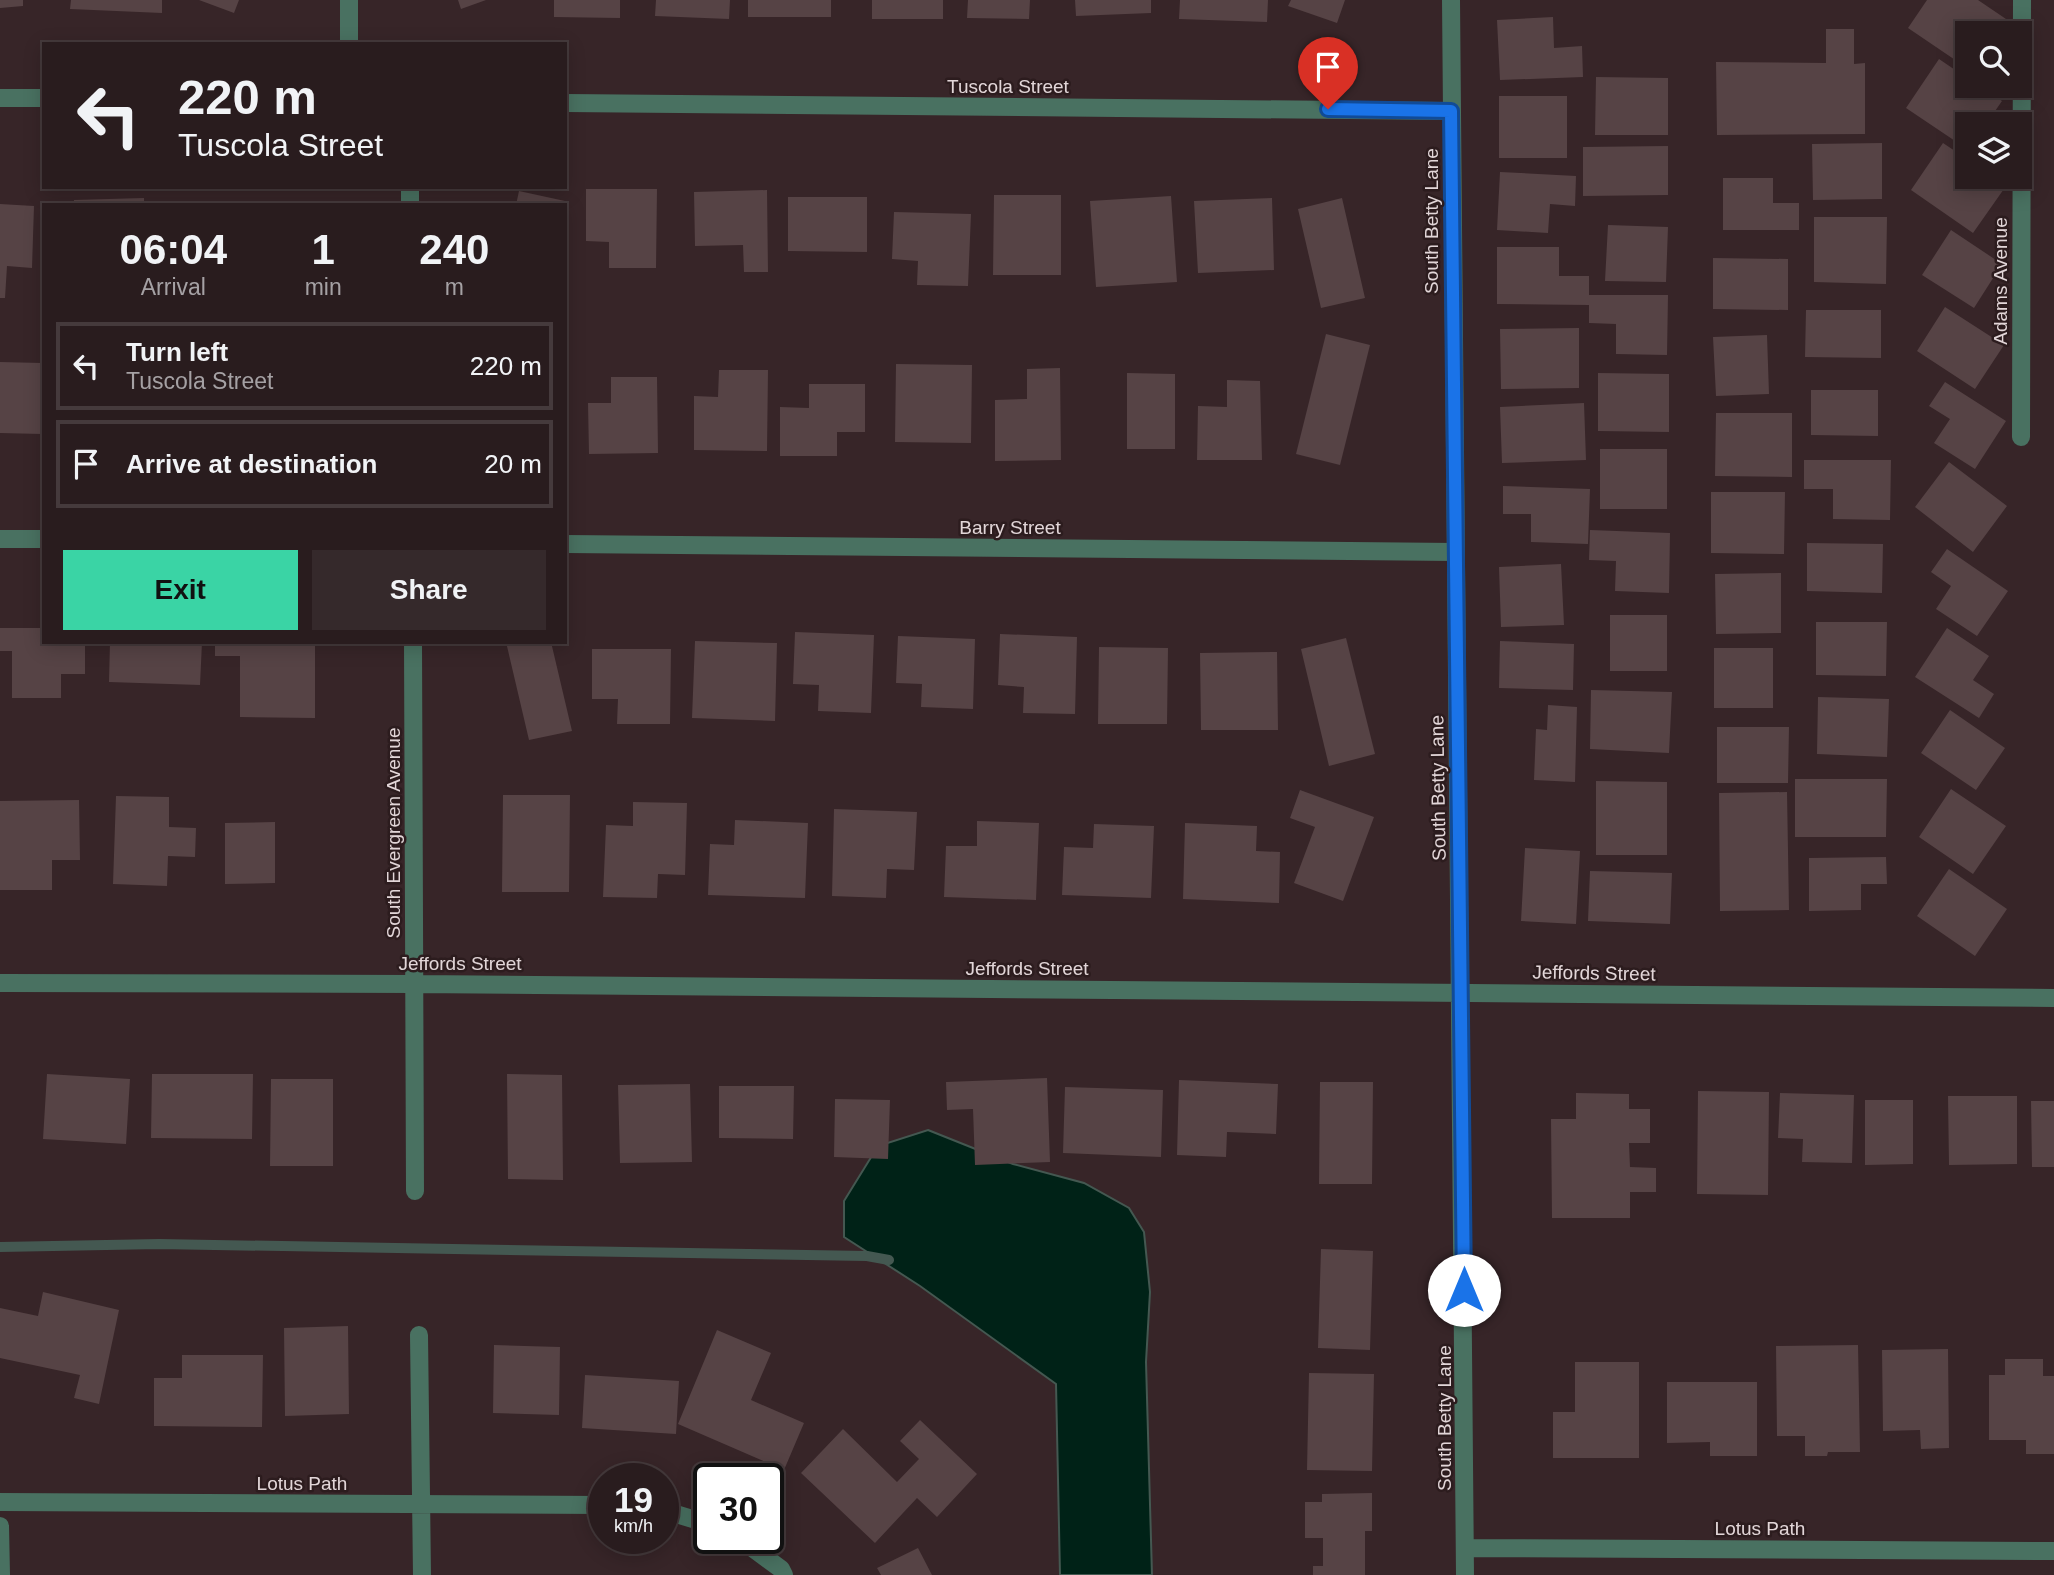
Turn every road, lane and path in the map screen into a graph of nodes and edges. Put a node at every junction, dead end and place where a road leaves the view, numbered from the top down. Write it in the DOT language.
graph roads {
  1 [pos="349,0"];
  2 [pos="1451,0"];
  3 [pos="2022,0"];
  4 [pos="349,42"];
  5 [pos="0,98"];
  6 [pos="42,98"];
  7 [pos="567,103"];
  8 [pos="1451,111"];
  9 [pos="2021,437"];
  10 [pos="0,539"];
  11 [pos="42,539"];
  12 [pos="567,544"];
  13 [pos="1455,552"];
  14 [pos="413,644"];
  15 [pos="0,983"];
  16 [pos="415,984"];
  17 [pos="1462,993"];
  18 [pos="2054,998"];
  19 [pos="415,1191"];
  20 [pos="419,1335"];
  21 [pos="0,1502"];
  22 [pos="421,1505"];
  23 [pos="588,1505"];
  24 [pos="0,1526"];
  25 [pos="1465,1548"];
  26 [pos="2054,1551"];
  27 [pos="761,1554"];
  28 [pos="1,1575"];
  29 [pos="422,1575"];
  30 [pos="785,1575"];
  31 [pos="1465,1575"];
  1 -- 4 [label="street"];
  2 -- 8 [label="street, South Betty Lane"];
  3 -- 9 [label="street, Adams Avenue"];
  5 -- 6 [label="street"];
  7 -- 8 [label="street, Tuscola Street"];
  8 -- 13 [label="street, South Betty Lane"];
  10 -- 11 [label="street"];
  12 -- 13 [label="street, Barry Street"];
  13 -- 17 [label="street, South Betty Lane"];
  14 -- 16 [label="street, South Evergreen Avenue"];
  15 -- 16 [label="street, Jeffords Street"];
  16 -- 17 [label="street, Jeffords Street"];
  16 -- 19 [label="street, South Evergreen Avenue"];
  17 -- 18 [label="street, Jeffords Street"];
  17 -- 25 [label="street, South Betty Lane"];
  20 -- 22 [label="street"];
  21 -- 22 [label="street, Lotus Path"];
  22 -- 23 [label="street, Lotus Path"];
  22 -- 29 [label="street"];
  24 -- 28 [label="street"];
  25 -- 26 [label="street, Lotus Path"];
  25 -- 31 [label="street, South Betty Lane"];
  27 -- 30 [label="street"];
}
